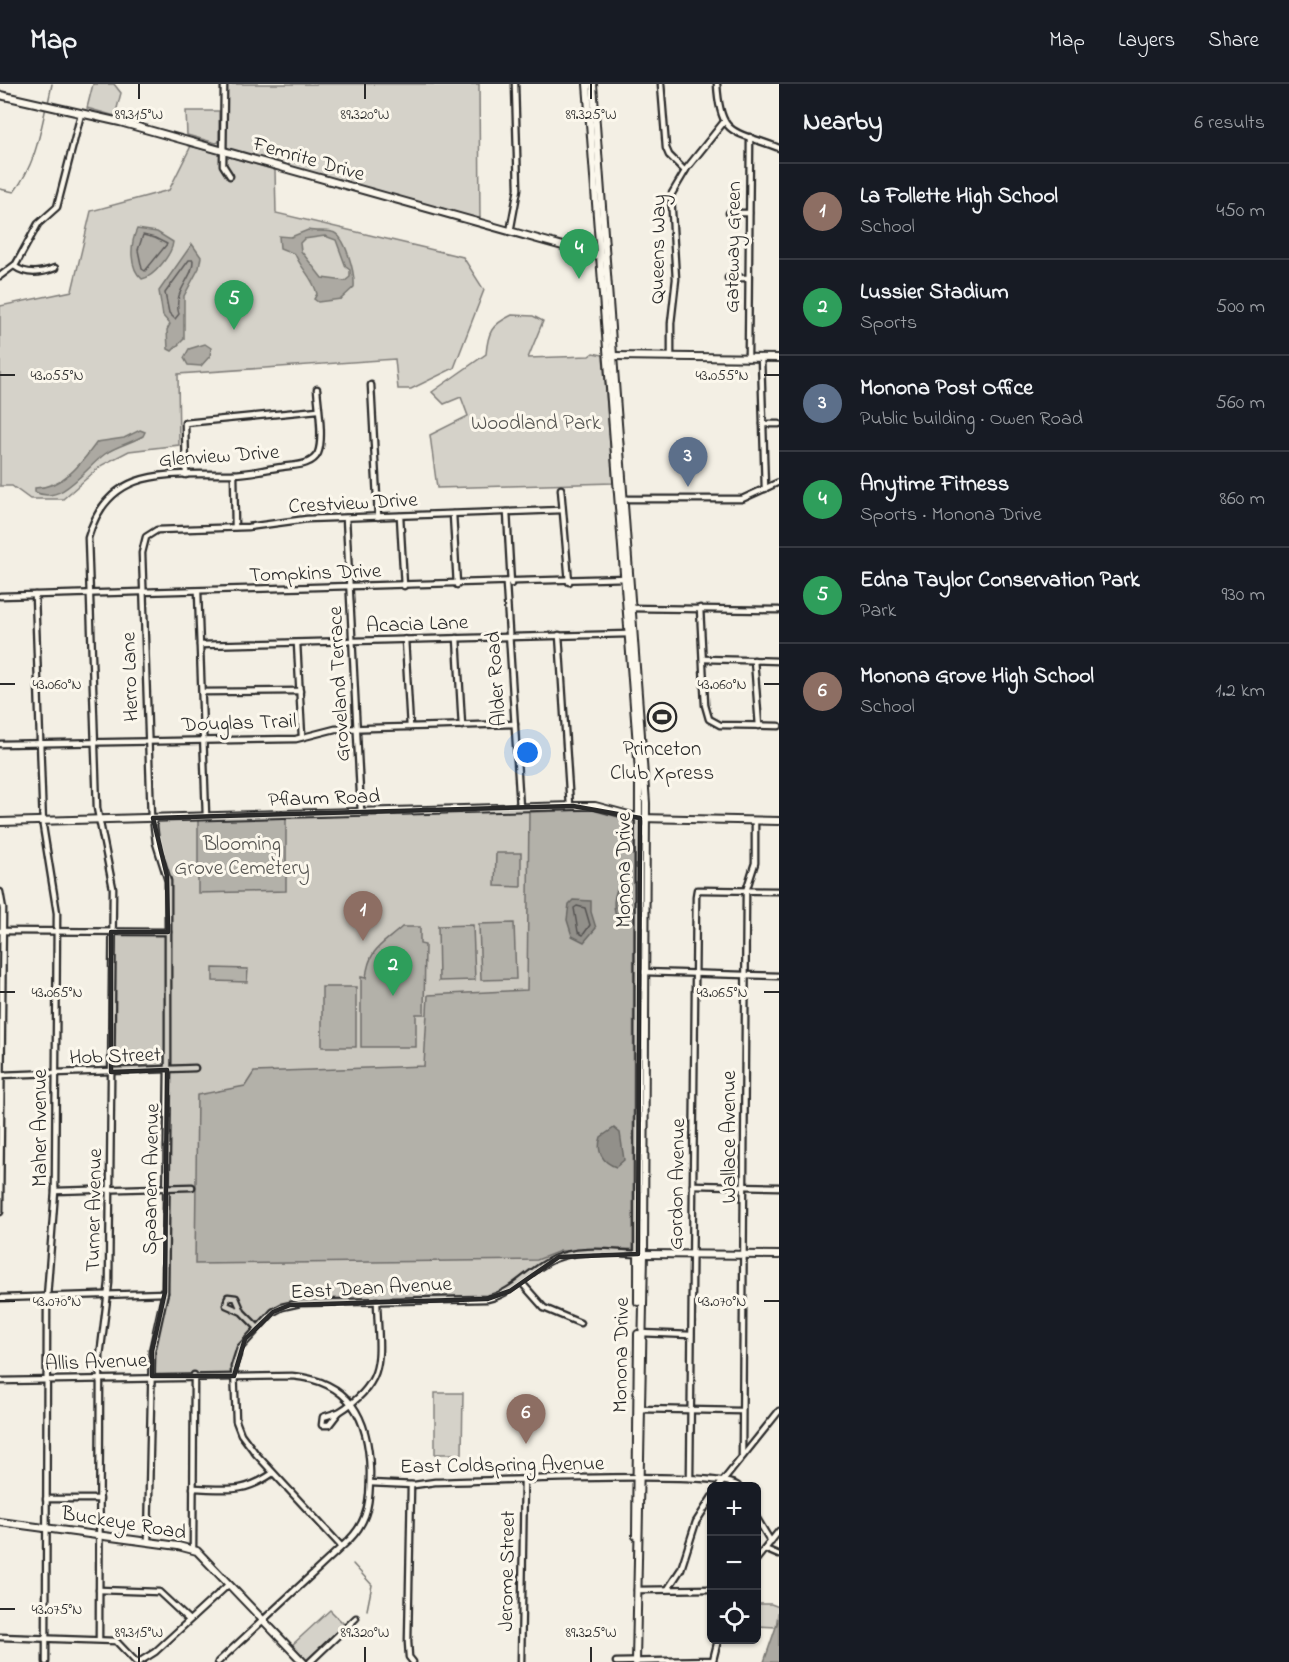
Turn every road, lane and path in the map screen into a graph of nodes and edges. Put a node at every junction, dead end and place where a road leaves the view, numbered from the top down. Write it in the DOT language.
graph roads {
  1 [pos="224,84"];
  2 [pos="515,84"];
  3 [pos="587,84"];
  4 [pos="593,84"];
  5 [pos="661,84"];
  6 [pos="717,84"];
  7 [pos="0,95"];
  8 [pos="81,114"];
  9 [pos="723,123"];
  10 [pos="750,137"];
  11 [pos="779,148"];
  12 [pos="224,151"];
  13 [pos="685,171"];
  14 [pos="230,176"];
  15 [pos="729,213"];
  16 [pos="749,213"];
  17 [pos="510,232"];
  18 [pos="603,257"];
  19 [pos="14,266"];
  20 [pos="55,268"];
  21 [pos="0,276"];
  22 [pos="728,278"];
  23 [pos="748,278"];
  24 [pos="610,356"];
  25 [pos="671,357"];
  26 [pos="748,358"];
  27 [pos="761,358"];
  28 [pos="779,358"];
  29 [pos="371,385"];
  30 [pos="317,388"];
  31 [pos="318,410"];
  32 [pos="763,424"];
  33 [pos="779,424"];
  34 [pos="234,474"];
  35 [pos="186,475"];
  36 [pos="779,482"];
  37 [pos="561,489"];
  38 [pos="765,489"];
  39 [pos="622,499"];
  40 [pos="101,507"];
  41 [pos="562,510"];
  42 [pos="507,512"];
  43 [pos="453,514"];
  44 [pos="400,516"];
  45 [pos="378,517"];
  46 [pos="346,518"];
  47 [pos="236,527"];
  48 [pos="147,536"];
  49 [pos="627,578"];
  50 [pos="569,582"];
  51 [pos="508,584"];
  52 [pos="457,585"];
  53 [pos="404,586"];
  54 [pos="350,588"];
  55 [pos="198,592"];
  56 [pos="142,593"];
  57 [pos="88,594"];
  58 [pos="34,595"];
  59 [pos="0,596"];
  60 [pos="630,608"];
  61 [pos="700,608"];
  62 [pos="779,610"];
  63 [pos="631,634"];
  64 [pos="559,635"];
  65 [pos="509,637"];
  66 [pos="457,638"];
  67 [pos="405,639"];
  68 [pos="352,641"];
  69 [pos="297,643"];
  70 [pos="200,645"];
  71 [pos="703,659"];
  72 [pos="754,660"];
  73 [pos="779,661"];
  74 [pos="300,691"];
  75 [pos="202,692"];
  76 [pos="515,724"];
  77 [pos="462,726"];
  78 [pos="759,726"];
  79 [pos="779,726"];
  80 [pos="410,727"];
  81 [pos="357,729"];
  82 [pos="302,737"];
  83 [pos="148,741"];
  84 [pos="204,741"];
  85 [pos="94,742"];
  86 [pos="0,744"];
  87 [pos="38,744"];
  88 [pos="570,806"];
  89 [pos="520,808"];
  90 [pos="361,812"];
  91 [pos="206,816"];
  92 [pos="152,818"];
  93 [pos="643,818"];
  94 [pos="98,819"];
  95 [pos="42,821"];
  96 [pos="755,821"];
  97 [pos="779,821"];
  98 [pos="0,822"];
  99 [pos="746,891"];
  100 [pos="779,891"];
  101 [pos="0,892"];
  102 [pos="1,931"];
  103 [pos="57,932"];
  104 [pos="111,932"];
  105 [pos="168,932"];
  106 [pos="643,972"];
  107 [pos="694,973"];
  108 [pos="745,975"];
  109 [pos="779,976"];
  110 [pos="195,1068"];
  111 [pos="167,1070"];
  112 [pos="111,1072"];
  113 [pos="56,1073"];
  114 [pos="1,1075"];
  115 [pos="693,1185"];
  116 [pos="744,1186"];
  117 [pos="192,1187"];
  118 [pos="779,1187"];
  119 [pos="166,1189"];
  120 [pos="110,1190"];
  121 [pos="55,1191"];
  122 [pos="0,1212"];
  123 [pos="641,1254"];
  124 [pos="691,1254"];
  125 [pos="743,1255"];
  126 [pos="779,1255"];
  127 [pos="521,1282"];
  128 [pos="165,1293"];
  129 [pos="108,1295"];
  130 [pos="47,1297"];
  131 [pos="0,1298"];
  132 [pos="377,1301"];
  133 [pos="242,1312"];
  134 [pos="580,1323"];
  135 [pos="257,1327"];
  136 [pos="640,1333"];
  137 [pos="691,1335"];
  138 [pos="194,1375"];
  139 [pos="152,1376"];
  140 [pos="234,1376"];
  141 [pos="101,1377"];
  142 [pos="47,1379"];
  143 [pos="0,1381"];
  144 [pos="352,1404"];
  145 [pos="638,1409"];
  146 [pos="690,1410"];
  147 [pos="741,1411"];
  148 [pos="779,1411"];
  149 [pos="339,1412"];
  150 [pos="742,1455"];
  151 [pos="273,1473"];
  152 [pos="638,1478"];
  153 [pos="690,1478"];
  154 [pos="525,1480"];
  155 [pos="723,1480"];
  156 [pos="728,1482"];
  157 [pos="370,1483"];
  158 [pos="411,1485"];
  159 [pos="193,1488"];
  160 [pos="46,1499"];
  161 [pos="100,1500"];
  162 [pos="707,1504"];
  163 [pos="0,1522"];
  164 [pos="761,1525"];
  165 [pos="47,1527"];
  166 [pos="779,1531"];
  167 [pos="99,1535"];
  168 [pos="148,1542"];
  169 [pos="771,1542"];
  170 [pos="341,1546"];
  171 [pos="193,1549"];
  172 [pos="765,1549"];
  173 [pos="761,1554"];
  174 [pos="779,1555"];
  175 [pos="230,1584"];
  176 [pos="668,1589"];
  177 [pos="707,1589"];
  178 [pos="99,1590"];
  179 [pos="637,1590"];
  180 [pos="356,1618"];
  181 [pos="189,1620"];
  182 [pos="263,1620"];
  183 [pos="0,1637"];
  184 [pos="46,1638"];
  185 [pos="99,1639"];
  186 [pos="717,1644"];
  187 [pos="412,1661"];
  188 [pos="713,1661"];
  189 [pos="46,1662"];
  190 [pos="138,1662"];
  191 [pos="218,1662"];
  192 [pos="303,1662"];
  193 [pos="310,1662"];
  194 [pos="522,1662"];
  195 [pos="616,1662"];
  196 [pos="636,1662"];
  1 -- 12 [label="street"];
  2 -- 17 [label="street"];
  3 -- 18 [label="street, Monona Drive"];
  4 -- 18 [label="street, Monona Drive"];
  5 -- 13 [label="street"];
  6 -- 9 [label="street"];
  7 -- 8 [label="street, Femrite Drive"];
  8 -- 12 [label="street, Femrite Drive"];
  8 -- 19 [label="street"];
  9 -- 10 [label="street"];
  9 -- 13 [label="street, Queens Way"];
  10 -- 11 [label="street"];
  10 -- 16 [label="street, Gateway Green"];
  12 -- 14 [label="street"];
  12 -- 17 [label="street, Femrite Drive"];
  13 -- 25 [label="street, Queens Way"];
  15 -- 16 [label="street"];
  16 -- 23 [label="street, Gateway Green"];
  17 -- 18 [label="street, Femrite Drive"];
  18 -- 24 [label="street, Monona Drive"];
  19 -- 20 [label="street"];
  19 -- 21 [label="street"];
  22 -- 23 [label="street"];
  23 -- 26 [label="street, Gateway Green"];
  24 -- 25 [label="street"];
  24 -- 39 [label="street, Monona Drive"];
  25 -- 26 [label="street"];
  26 -- 27 [label="street"];
  27 -- 28 [label="street"];
  27 -- 32 [label="street"];
  29 -- 45 [label="street"];
  30 -- 31 [label="street, Glenview Drive"];
  31 -- 34 [label="street, Glenview Drive"];
  31 -- 35 [label="street"];
  32 -- 33 [label="street"];
  32 -- 38 [label="street"];
  34 -- 35 [label="street, Glenview Drive"];
  34 -- 47 [label="street"];
  35 -- 40 [label="street, Glenview Drive"];
  36 -- 38 [label="street"];
  37 -- 41 [label="street"];
  38 -- 39 [label="street"];
  39 -- 49 [label="street, Monona Drive"];
  40 -- 57 [label="street, Turner Avenue"];
  41 -- 42 [label="street, Crestview Drive"];
  41 -- 50 [label="street"];
  42 -- 43 [label="street, Crestview Drive"];
  42 -- 51 [label="street, Alder Road"];
  43 -- 44 [label="street, Crestview Drive"];
  43 -- 52 [label="street"];
  44 -- 45 [label="street, Crestview Drive"];
  44 -- 53 [label="street"];
  45 -- 46 [label="street, Crestview Drive"];
  46 -- 47 [label="street, Crestview Drive"];
  46 -- 54 [label="street, Groveland Terrace"];
  47 -- 48 [label="street, Crestview Drive"];
  48 -- 56 [label="street, Herro Lane"];
  49 -- 50 [label="street, Tompkins Drive"];
  49 -- 60 [label="street, Monona Drive"];
  50 -- 51 [label="street, Tompkins Drive"];
  51 -- 52 [label="street, Tompkins Drive"];
  51 -- 65 [label="street, Alder Road"];
  52 -- 53 [label="street, Tompkins Drive"];
  53 -- 54 [label="street, Tompkins Drive"];
  54 -- 55 [label="street, Tompkins Drive"];
  54 -- 68 [label="street, Groveland Terrace"];
  55 -- 56 [label="street, Tompkins Drive"];
  55 -- 70 [label="street"];
  56 -- 57 [label="street, Tompkins Drive"];
  56 -- 83 [label="street, Herro Lane"];
  57 -- 58 [label="street, Tompkins Drive"];
  57 -- 85 [label="street, Turner Avenue"];
  58 -- 59 [label="street, Tompkins Drive"];
  58 -- 87 [label="street, Maher Avenue"];
  60 -- 61 [label="street"];
  60 -- 63 [label="street, Monona Drive"];
  61 -- 62 [label="street"];
  61 -- 71 [label="street"];
  63 -- 64 [label="street, Acacia Lane"];
  63 -- 93 [label="street, Monona Drive"];
  64 -- 65 [label="street, Acacia Lane"];
  64 -- 88 [label="street"];
  65 -- 66 [label="street, Acacia Lane"];
  65 -- 76 [label="street, Alder Road"];
  66 -- 67 [label="street, Acacia Lane"];
  66 -- 77 [label="street"];
  67 -- 68 [label="street, Acacia Lane"];
  67 -- 80 [label="street"];
  68 -- 69 [label="street, Acacia Lane"];
  68 -- 81 [label="street, Groveland Terrace"];
  69 -- 70 [label="street, Acacia Lane"];
  69 -- 74 [label="street"];
  70 -- 75 [label="street"];
  71 -- 72 [label="street"];
  71 -- 78 [label="street"];
  72 -- 73 [label="street"];
  72 -- 78 [label="street"];
  74 -- 75 [label="street"];
  74 -- 82 [label="street"];
  75 -- 84 [label="street"];
  76 -- 77 [label="street, Douglas Trail"];
  76 -- 89 [label="street, Alder Road"];
  77 -- 80 [label="street, Douglas Trail"];
  78 -- 79 [label="street"];
  80 -- 81 [label="street, Douglas Trail"];
  81 -- 82 [label="street, Douglas Trail"];
  81 -- 90 [label="street, Groveland Terrace"];
  82 -- 84 [label="street, Douglas Trail"];
  83 -- 84 [label="street, Douglas Trail"];
  83 -- 85 [label="street, Douglas Trail"];
  83 -- 92 [label="street, Herro Lane"];
  84 -- 91 [label="street"];
  85 -- 87 [label="street, Douglas Trail"];
  85 -- 94 [label="street, Turner Avenue"];
  86 -- 87 [label="street, Douglas Trail"];
  87 -- 95 [label="street, Maher Avenue"];
  88 -- 89 [label="street, Pflaum Road"];
  88 -- 93 [label="street, Pflaum Road"];
  89 -- 90 [label="street, Pflaum Road"];
  90 -- 91 [label="street, Pflaum Road"];
  91 -- 92 [label="street, Pflaum Road"];
  92 -- 94 [label="street, Pflaum Road"];
  92 -- 105 [label="street, Spaanem Avenue"];
  93 -- 96 [label="street, Pflaum Road"];
  93 -- 106 [label="street, Monona Drive"];
  94 -- 95 [label="street, Pflaum Road"];
  94 -- 104 [label="street, Turner Avenue"];
  95 -- 98 [label="street, Pflaum Road"];
  95 -- 103 [label="street, Maher Avenue"];
  96 -- 97 [label="street, Pflaum Road"];
  96 -- 99 [label="street, Wallace Avenue"];
  99 -- 100 [label="street"];
  99 -- 107 [label="street, Gordon Avenue"];
  99 -- 108 [label="street, Wallace Avenue"];
  101 -- 102 [label="street"];
  102 -- 103 [label="street"];
  102 -- 114 [label="street"];
  103 -- 104 [label="street"];
  103 -- 113 [label="street, Maher Avenue"];
  104 -- 105 [label="street"];
  104 -- 112 [label="street, Turner Avenue"];
  105 -- 111 [label="street, Spaanem Avenue"];
  106 -- 107 [label="street"];
  106 -- 123 [label="street, Monona Drive"];
  107 -- 108 [label="street"];
  107 -- 115 [label="street, Gordon Avenue"];
  108 -- 109 [label="street"];
  108 -- 116 [label="street, Wallace Avenue"];
  110 -- 111 [label="street, Hob Street"];
  111 -- 112 [label="street, Hob Street"];
  111 -- 119 [label="street, Spaanem Avenue"];
  112 -- 113 [label="street, Hob Street"];
  112 -- 120 [label="street, Turner Avenue"];
  113 -- 114 [label="street, Hob Street"];
  113 -- 121 [label="street, Maher Avenue"];
  114 -- 122 [label="street"];
  115 -- 116 [label="street"];
  115 -- 124 [label="street, Gordon Avenue"];
  116 -- 118 [label="street"];
  116 -- 125 [label="street, Wallace Avenue"];
  117 -- 119 [label="street"];
  119 -- 120 [label="street"];
  119 -- 128 [label="street, Spaanem Avenue"];
  120 -- 121 [label="street"];
  120 -- 129 [label="street, Turner Avenue"];
  121 -- 130 [label="street, Maher Avenue"];
  123 -- 124 [label="street"];
  123 -- 127 [label="street, East Dean Avenue"];
  123 -- 136 [label="street, Monona Drive"];
  124 -- 125 [label="street"];
  124 -- 137 [label="street, Gordon Avenue"];
  125 -- 126 [label="street"];
  125 -- 147 [label="street, Wallace Avenue"];
  127 -- 132 [label="street, East Dean Avenue"];
  127 -- 134 [label="street"];
  128 -- 129 [label="street"];
  128 -- 139 [label="street, Spaanem Avenue"];
  129 -- 130 [label="street"];
  129 -- 141 [label="street, Turner Avenue"];
  130 -- 131 [label="street"];
  130 -- 142 [label="street, Maher Avenue"];
  132 -- 135 [label="street, East Dean Avenue"];
  132 -- 144 [label="street"];
  133 -- 135 [label="street"];
  135 -- 140 [label="street, East Dean Avenue"];
  136 -- 137 [label="street"];
  136 -- 145 [label="street, Monona Drive"];
  137 -- 146 [label="street, Gordon Avenue"];
  138 -- 139 [label="street, Allis Avenue"];
  138 -- 140 [label="street, Allis Avenue"];
  138 -- 159 [label="street"];
  139 -- 141 [label="street, Allis Avenue"];
  139 -- 168 [label="street, Spaanem Avenue"];
  140 -- 144 [label="street, Allis Avenue"];
  140 -- 151 [label="street, East Dean Avenue"];
  141 -- 142 [label="street, Allis Avenue"];
  141 -- 161 [label="street, Turner Avenue"];
  142 -- 143 [label="street, Allis Avenue"];
  142 -- 160 [label="street, Maher Avenue"];
  144 -- 149 [label="street"];
  144 -- 157 [label="street"];
  145 -- 146 [label="street"];
  145 -- 152 [label="street, Monona Drive"];
  146 -- 147 [label="street"];
  146 -- 153 [label="street, Gordon Avenue"];
  147 -- 150 [label="street, Wallace Avenue"];
  148 -- 150 [label="street"];
  150 -- 155 [label="street"];
  151 -- 159 [label="street"];
  151 -- 170 [label="street, East Dean Avenue"];
  152 -- 153 [label="street, East Coldspring Avenue"];
  152 -- 154 [label="street, East Coldspring Avenue"];
  152 -- 179 [label="street, Monona Drive"];
  153 -- 155 [label="street, East Coldspring Avenue"];
  154 -- 158 [label="street, East Coldspring Avenue"];
  154 -- 194 [label="street, Jerome Street"];
  155 -- 156 [label="street, East Coldspring Avenue"];
  157 -- 158 [label="street, East Coldspring Avenue"];
  157 -- 170 [label="street"];
  158 -- 187 [label="street"];
  159 -- 171 [label="street"];
  160 -- 161 [label="street"];
  160 -- 165 [label="street, Maher Avenue"];
  161 -- 167 [label="street, Turner Avenue"];
  162 -- 176 [label="street"];
  163 -- 165 [label="street, Buckeye Road"];
  164 -- 169 [label="street"];
  165 -- 167 [label="street, Buckeye Road"];
  165 -- 184 [label="street, Maher Avenue"];
  166 -- 169 [label="street"];
  167 -- 168 [label="street, Buckeye Road"];
  167 -- 178 [label="street, Turner Avenue"];
  168 -- 171 [label="street, Buckeye Road"];
  169 -- 172 [label="street"];
  170 -- 182 [label="street"];
  171 -- 175 [label="street, Buckeye Road"];
  172 -- 173 [label="street"];
  172 -- 174 [label="street"];
  175 -- 181 [label="street"];
  175 -- 182 [label="street, Buckeye Road"];
  176 -- 177 [label="street"];
  176 -- 179 [label="street"];
  178 -- 181 [label="street"];
  178 -- 185 [label="street, Turner Avenue"];
  179 -- 196 [label="street, Monona Drive"];
  180 -- 193 [label="street"];
  181 -- 190 [label="street"];
  182 -- 191 [label="street"];
  182 -- 192 [label="street, Buckeye Road"];
  183 -- 184 [label="street"];
  184 -- 185 [label="street"];
  184 -- 189 [label="street, Maher Avenue"];
  185 -- 190 [label="street"];
  186 -- 188 [label="street"];
  188 -- 196 [label="street"];
  195 -- 196 [label="street"];
}
